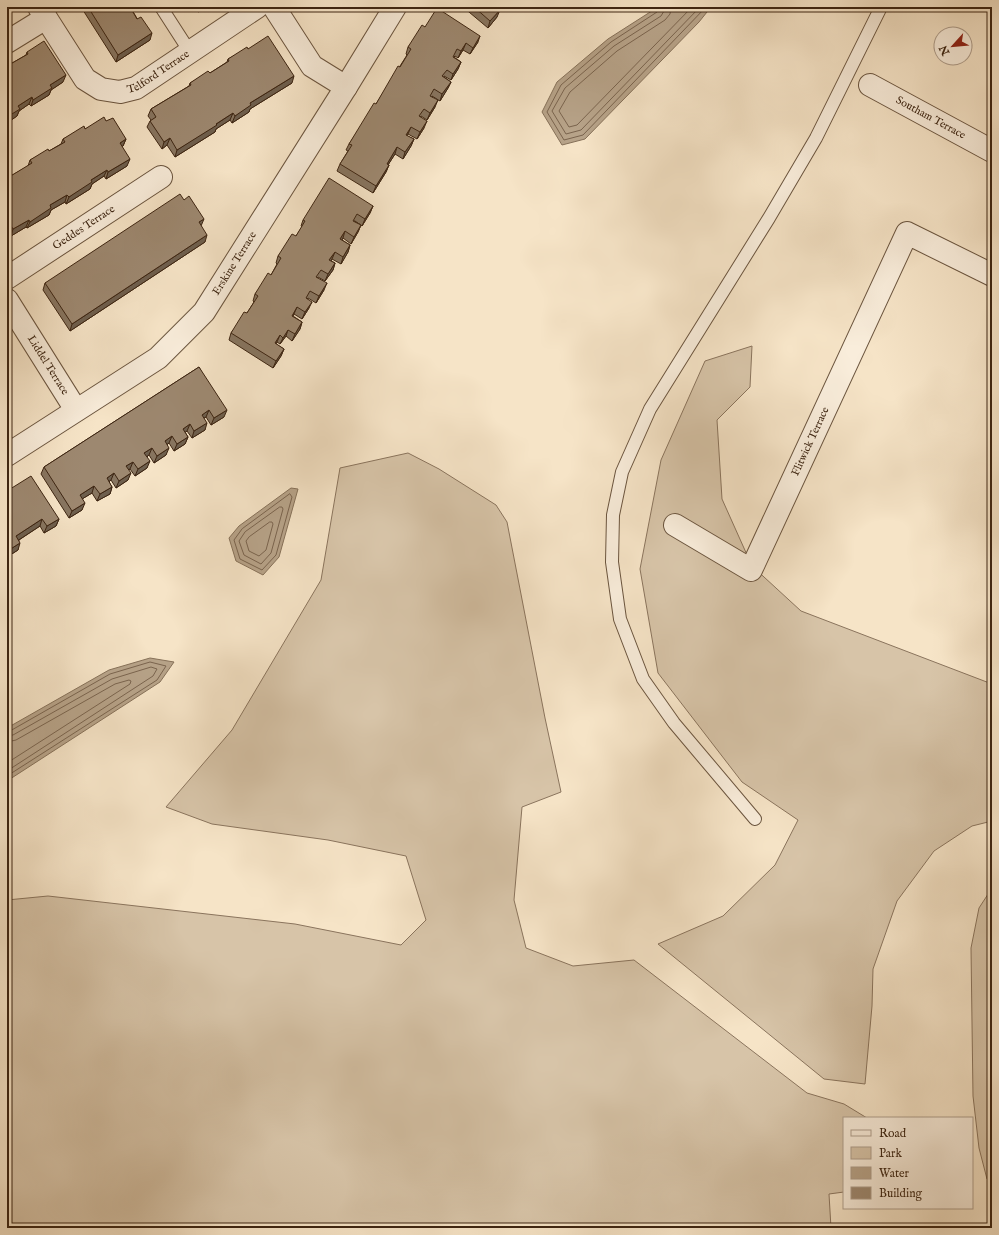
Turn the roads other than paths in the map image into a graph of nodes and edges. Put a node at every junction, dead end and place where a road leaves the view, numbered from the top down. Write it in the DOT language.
graph roads {
  1 [pos="161,7"];
  2 [pos="257,7"];
  3 [pos="274,7"];
  4 [pos="395,7"];
  5 [pos="881,7"];
  6 [pos="42,12"];
  7 [pos="7,42"];
  8 [pos="190,52"];
  9 [pos="870,85"];
  10 [pos="346,87"];
  11 [pos="992,151"];
  12 [pos="162,177"];
  13 [pos="992,274"];
  14 [pos="7,278"];
  15 [pos="7,300"];
  16 [pos="76,410"];
  17 [pos="7,455"];
  18 [pos="676,525"];
  19 [pos="755,819"];
  1 -- 8 [label="lane"];
  2 -- 8 [label="street, Telford Terrace"];
  3 -- 10 [label="street"];
  4 -- 10 [label="street, Erskine Terrace"];
  5 -- 19 [label="lane"];
  6 -- 7 [label="street"];
  6 -- 8 [label="street, Telford Terrace"];
  9 -- 11 [label="street, Southam Terrace"];
  10 -- 16 [label="street, Erskine Terrace"];
  12 -- 14 [label="street, Geddes Terrace"];
  13 -- 18 [label="street, Flitwick Terrace"];
  15 -- 16 [label="street, Liddel Terrace"];
  16 -- 17 [label="street, Erskine Terrace"];
}
